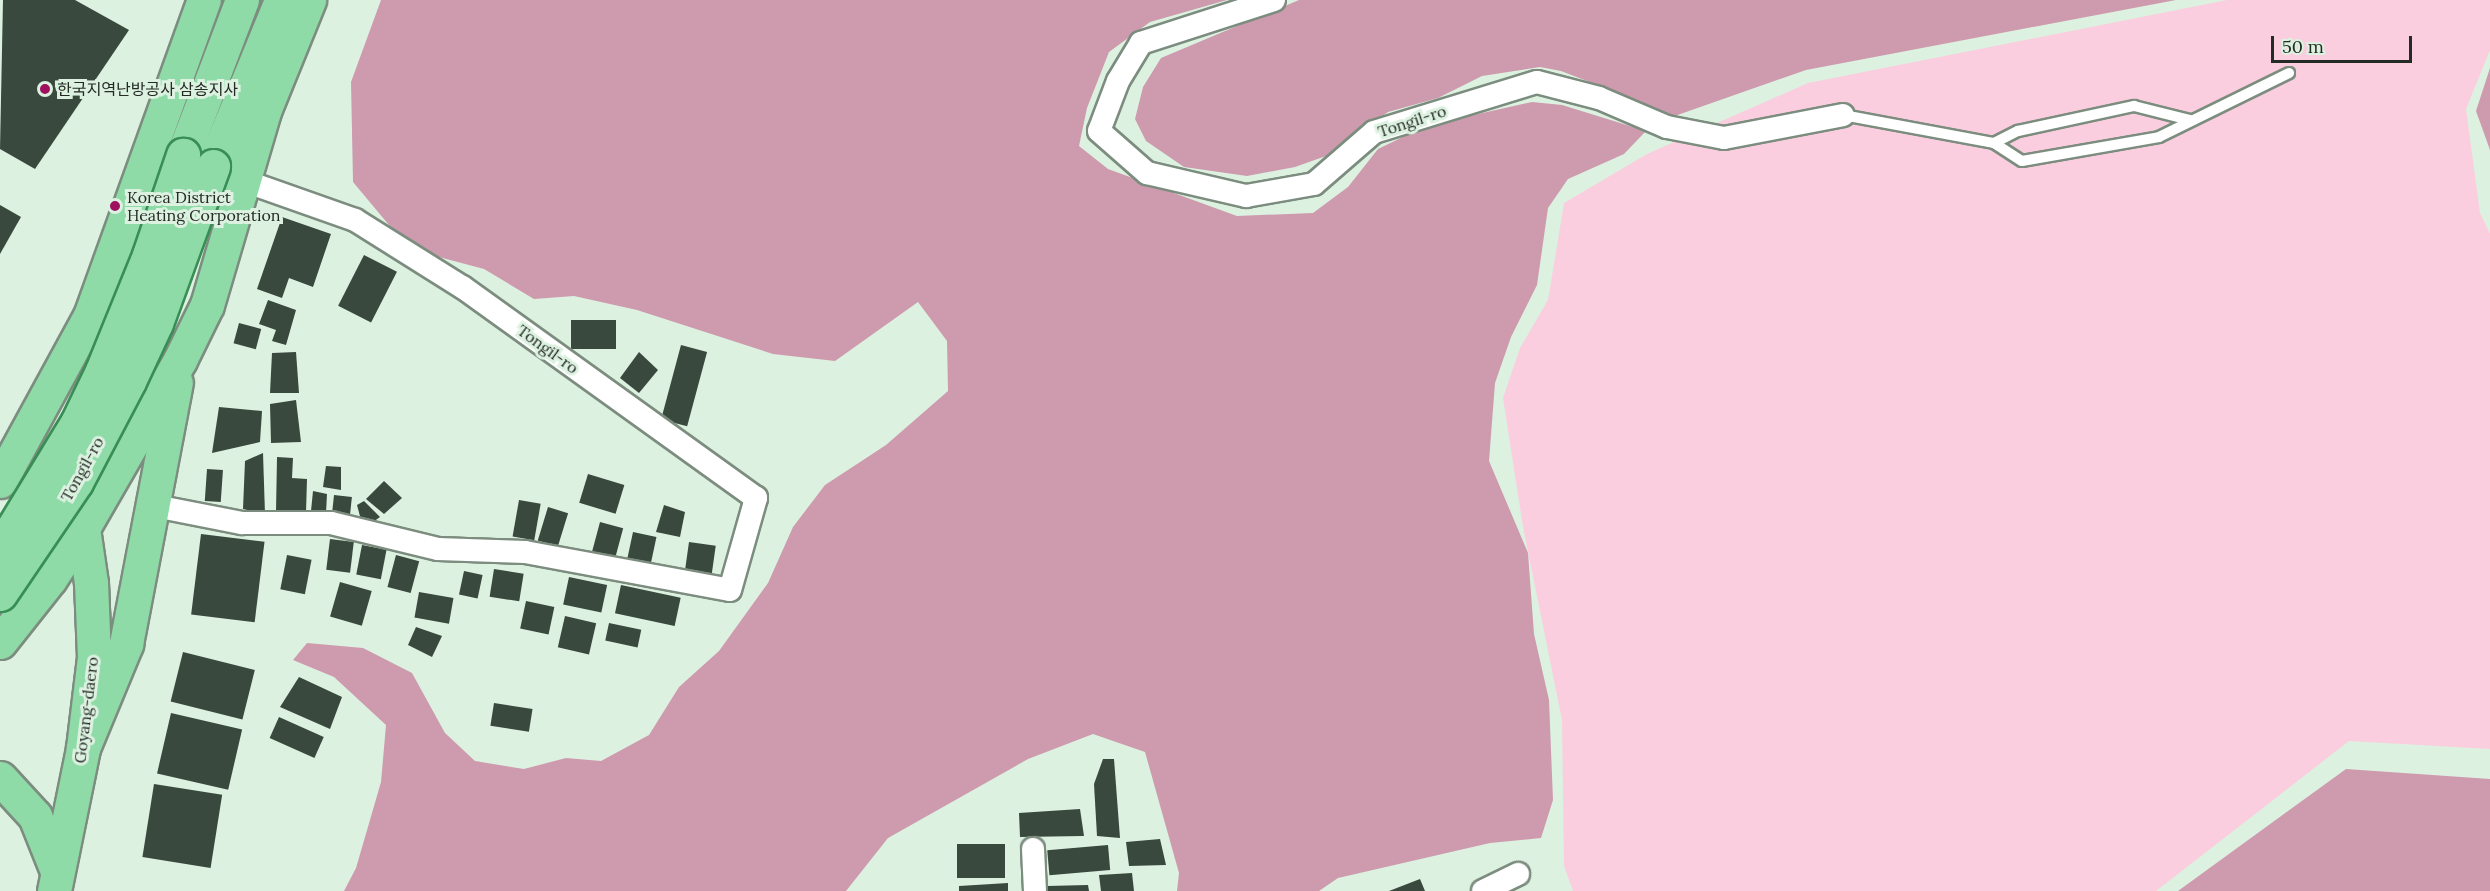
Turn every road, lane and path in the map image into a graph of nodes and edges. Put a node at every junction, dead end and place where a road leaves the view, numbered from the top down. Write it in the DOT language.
graph roads {
  1 [pos="204,0"];
  2 [pos="242,0"];
  3 [pos="281,0"];
  4 [pos="309,0"];
  5 [pos="1274,0"];
  6 [pos="2289,74"];
  7 [pos="1843,115"];
  8 [pos="2190,120"];
  9 [pos="1994,143"];
  10 [pos="242,180"];
  11 [pos="108,267"];
  12 [pos="211,293"];
  13 [pos="180,360"];
  14 [pos="2,473"];
  15 [pos="155,506"];
  16 [pos="83,528"];
  17 [pos="0,549"];
  18 [pos="0,594"];
  19 [pos="0,642"];
  20 [pos="83,748"];
  21 [pos="0,778"];
  22 [pos="1034,849"];
  23 [pos="1518,874"];
  24 [pos="55,881"];
  25 [pos="1035,891"];
  26 [pos="1483,891"];
  1 -- 11 [label="main road"];
  2 -- 17 [label="main road, Tongil-ro, bridge"];
  3 -- 18 [label="main road, Tongil-ro, bridge"];
  4 -- 10 [label="main road"];
  5 -- 7 [label="street, Tongil-ro"];
  6 -- 8 [label="lane"];
  7 -- 9 [label="lane"];
  8 -- 9 [label="lane"];
  8 -- 9 [label="lane"];
  10 -- 12 [label="main road"];
  10 -- 15 [label="street, Tongil-ro"];
  11 -- 12 [label="main road"];
  11 -- 14 [label="main road"];
  12 -- 13 [label="main road"];
  13 -- 15 [label="main road"];
  13 -- 16 [label="main road"];
  14 -- 16 [label="main road"];
  15 -- 20 [label="main road"];
  16 -- 19 [label="main road"];
  16 -- 20 [label="main road, Goyang-daero"];
  20 -- 24 [label="main road, Goyang-daero"];
  21 -- 24 [label="main road"];
  22 -- 25 [label="street"];
  23 -- 26 [label="street"];
}
